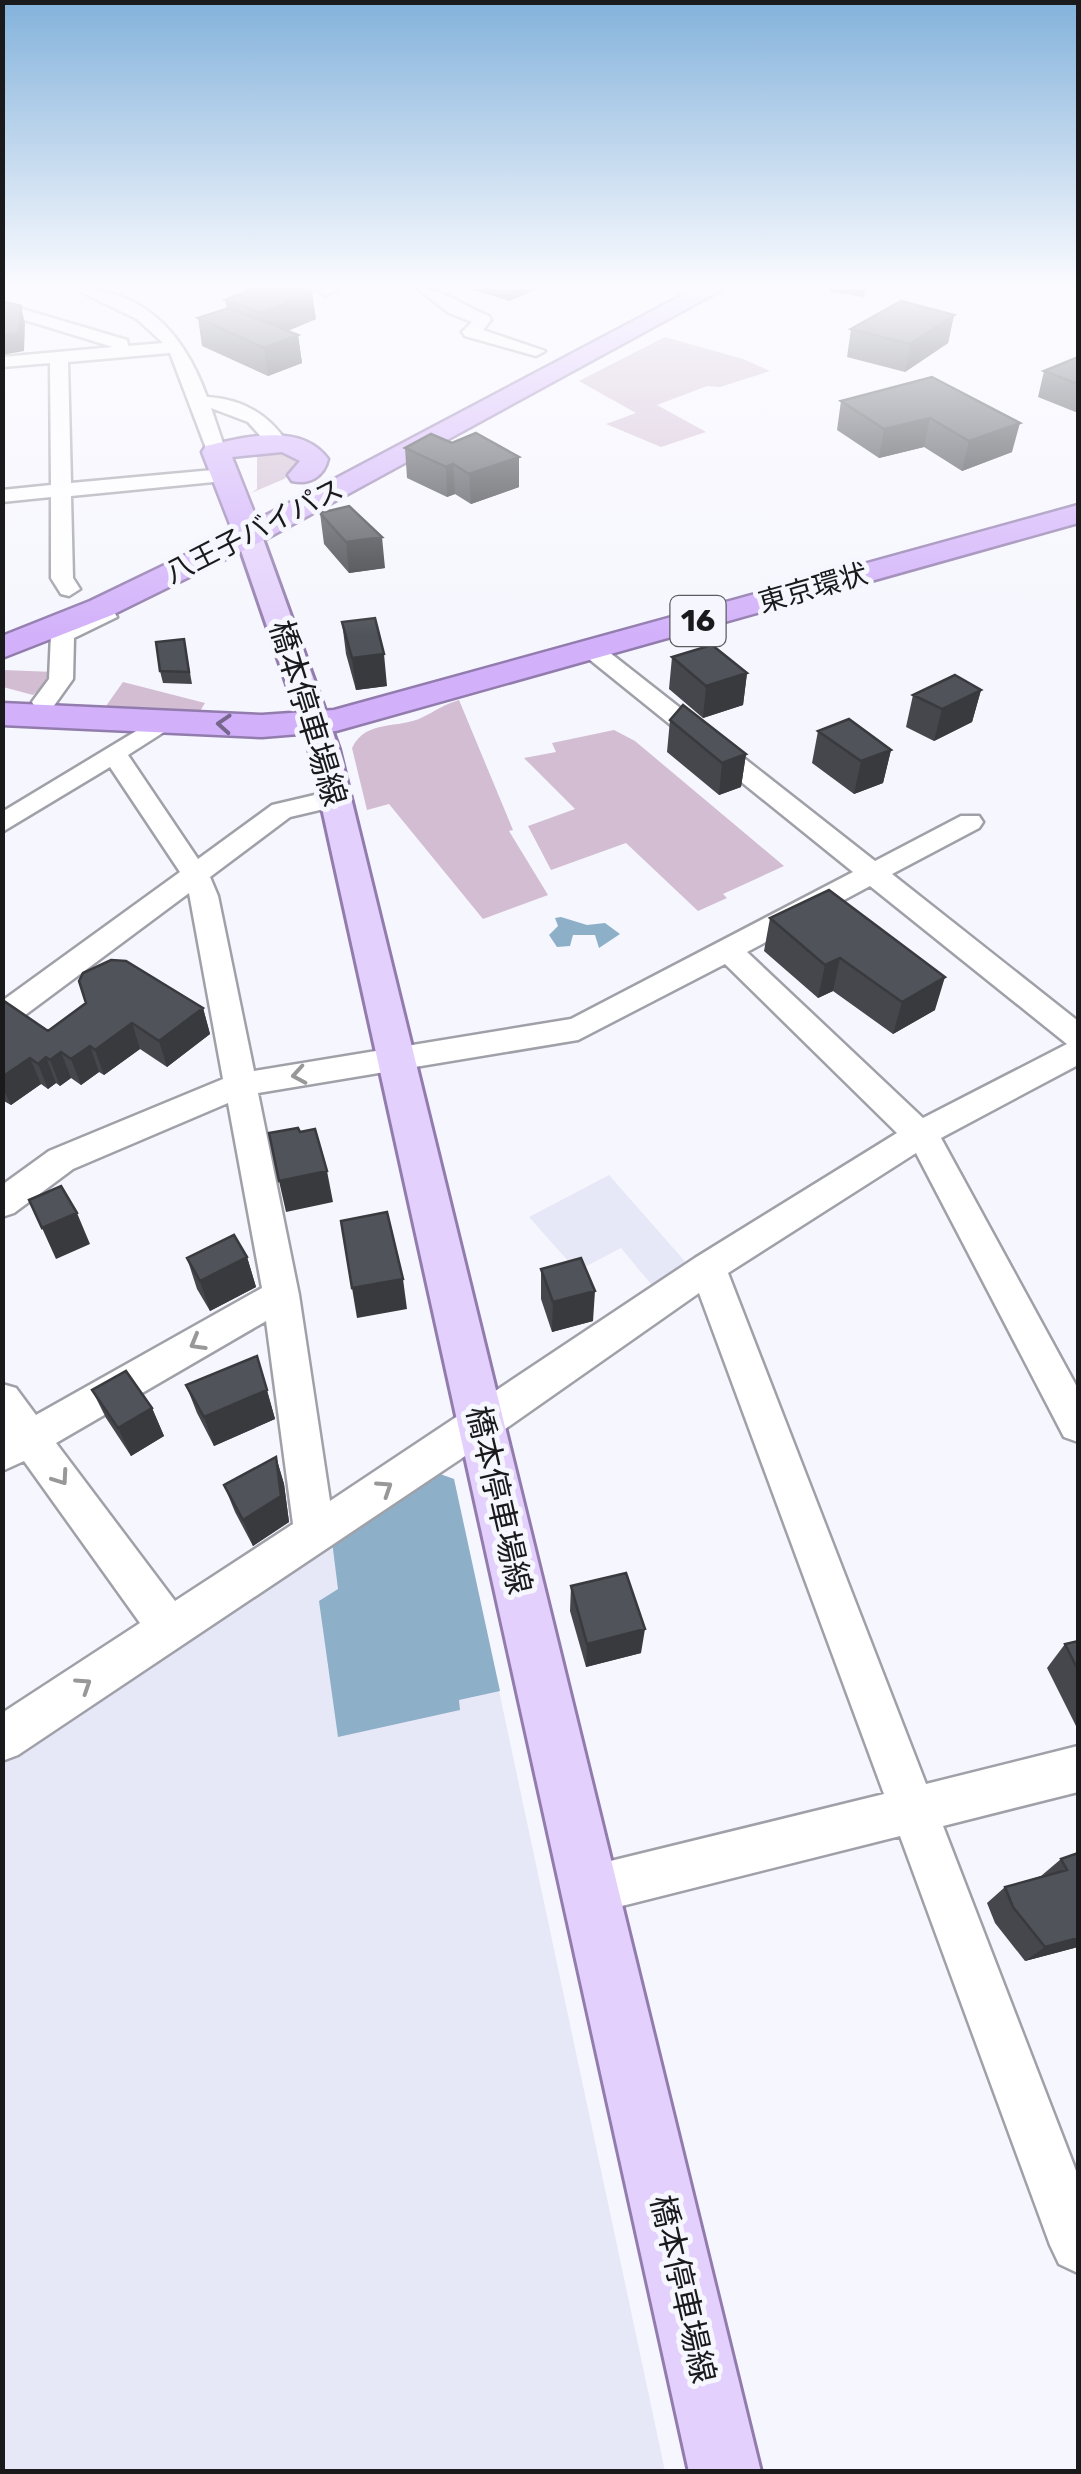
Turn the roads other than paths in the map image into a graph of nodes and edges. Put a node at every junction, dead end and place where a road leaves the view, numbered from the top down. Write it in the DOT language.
graph roads {
  1 [pos="60,404"];
  2 [pos="199,404"];
  3 [pos="228,404"];
  4 [pos="459,404"];
  5 [pos="462,404"];
  6 [pos="477,404"];
  7 [pos="519,404"];
  8 [pos="278,444"];
  9 [pos="345,451"];
  10 [pos="220,463"];
  11 [pos="302,475"];
  12 [pos="62,490"];
  13 [pos="331,492"];
  14 [pos="2,496"];
  15 [pos="1078,514"];
  16 [pos="243,522"];
  17 [pos="188,566"];
  18 [pos="263,573"];
  19 [pos="69,589"];
  20 [pos="101,608"];
  21 [pos="2,616"];
  22 [pos="2,628"];
  23 [pos="2,648"];
  24 [pos="592,650"];
  25 [pos="2,694"];
  26 [pos="44,702"];
  27 [pos="2,714"];
  28 [pos="148,719"];
  29 [pos="316,724"];
  30 [pos="114,753"];
  31 [pos="336,798"];
  32 [pos="970,822"];
  33 [pos="2,824"];
  34 [pos="872,874"];
  35 [pos="196,876"];
  36 [pos="727,949"];
  37 [pos="2,1017"];
  38 [pos="1078,1038"];
  39 [pos="1078,1052"];
  40 [pos="395,1058"];
  41 [pos="242,1084"];
  42 [pos="920,1134"];
  43 [pos="2,1204"];
  44 [pos="708,1268"];
  45 [pos="281,1295"];
  46 [pos="2,1400"];
  47 [pos="481,1424"];
  48 [pos="1078,1425"];
  49 [pos="17,1445"];
  50 [pos="315,1534"];
  51 [pos="170,1629"];
  52 [pos="2,1739"];
  53 [pos="1078,1769"];
  54 [pos="912,1810"];
  55 [pos="590,1890"];
  56 [pos="1078,2245"];
  57 [pos="725,2472"];
  1 -- 12 [label="street"];
  2 -- 10 [label="street"];
  3 -- 8 [label="street"];
  4 -- 11 [label="highway"];
  5 -- 16 [label="highway, 八王子バイパス"];
  6 -- 13 [label="highway, 八王子バイパス"];
  7 -- 13 [label="highway"];
  8 -- 10 [label="highway"];
  8 -- 11 [label="highway"];
  9 -- 11 [label="highway"];
  10 -- 12 [label="street"];
  10 -- 16 [label="highway"];
  11 -- 16 [label="highway"];
  12 -- 14 [label="street"];
  12 -- 19 [label="street"];
  13 -- 16 [label="highway, 八王子バイパス"];
  15 -- 24 [label="highway, 東京環状 / 16"];
  16 -- 17 [label="highway, 八王子バイパス"];
  16 -- 18 [label="main road, 橋本停車場線"];
  16 -- 19 [label="highway"];
  16 -- 22 [label="highway, 八王子バイパス"];
  17 -- 18 [label="main road"];
  17 -- 20 [label="highway, 八王子バイパス"];
  18 -- 29 [label="main road, 橋本停車場線"];
  19 -- 21 [label="highway"];
  20 -- 23 [label="highway, 八王子バイパス"];
  20 -- 26 [label="street"];
  24 -- 29 [label="highway, 東京環状 / 16"];
  24 -- 34 [label="street"];
  25 -- 26 [label="highway, 16"];
  26 -- 28 [label="highway, 16"];
  27 -- 28 [label="highway, 16"];
  29 -- 28 [label="highway, 16, one-way"];
  28 -- 30 [label="street"];
  29 -- 31 [label="main road, 橋本停車場線"];
  30 -- 33 [label="street"];
  30 -- 35 [label="street"];
  31 -- 35 [label="street"];
  31 -- 40 [label="main road, 橋本停車場線"];
  32 -- 34 [label="street"];
  34 -- 36 [label="street"];
  34 -- 38 [label="street"];
  35 -- 37 [label="street"];
  35 -- 41 [label="street"];
  36 -- 40 [label="street"];
  36 -- 42 [label="street"];
  39 -- 42 [label="street"];
  40 -- 41 [label="street, one-way"];
  40 -- 47 [label="main road, 橋本停車場線"];
  41 -- 43 [label="street"];
  41 -- 45 [label="street"];
  42 -- 44 [label="street"];
  42 -- 48 [label="street"];
  44 -- 47 [label="street"];
  44 -- 54 [label="street"];
  45 -- 49 [label="street, one-way"];
  45 -- 50 [label="street"];
  46 -- 49 [label="street"];
  50 -- 47 [label="street, one-way"];
  47 -- 55 [label="main road, 橋本停車場線"];
  49 -- 51 [label="street, one-way"];
  50 -- 51 [label="street"];
  52 -- 51 [label="street, one-way"];
  53 -- 54 [label="street"];
  54 -- 55 [label="street"];
  54 -- 56 [label="street"];
  55 -- 57 [label="main road, 橋本停車場線"];
}
